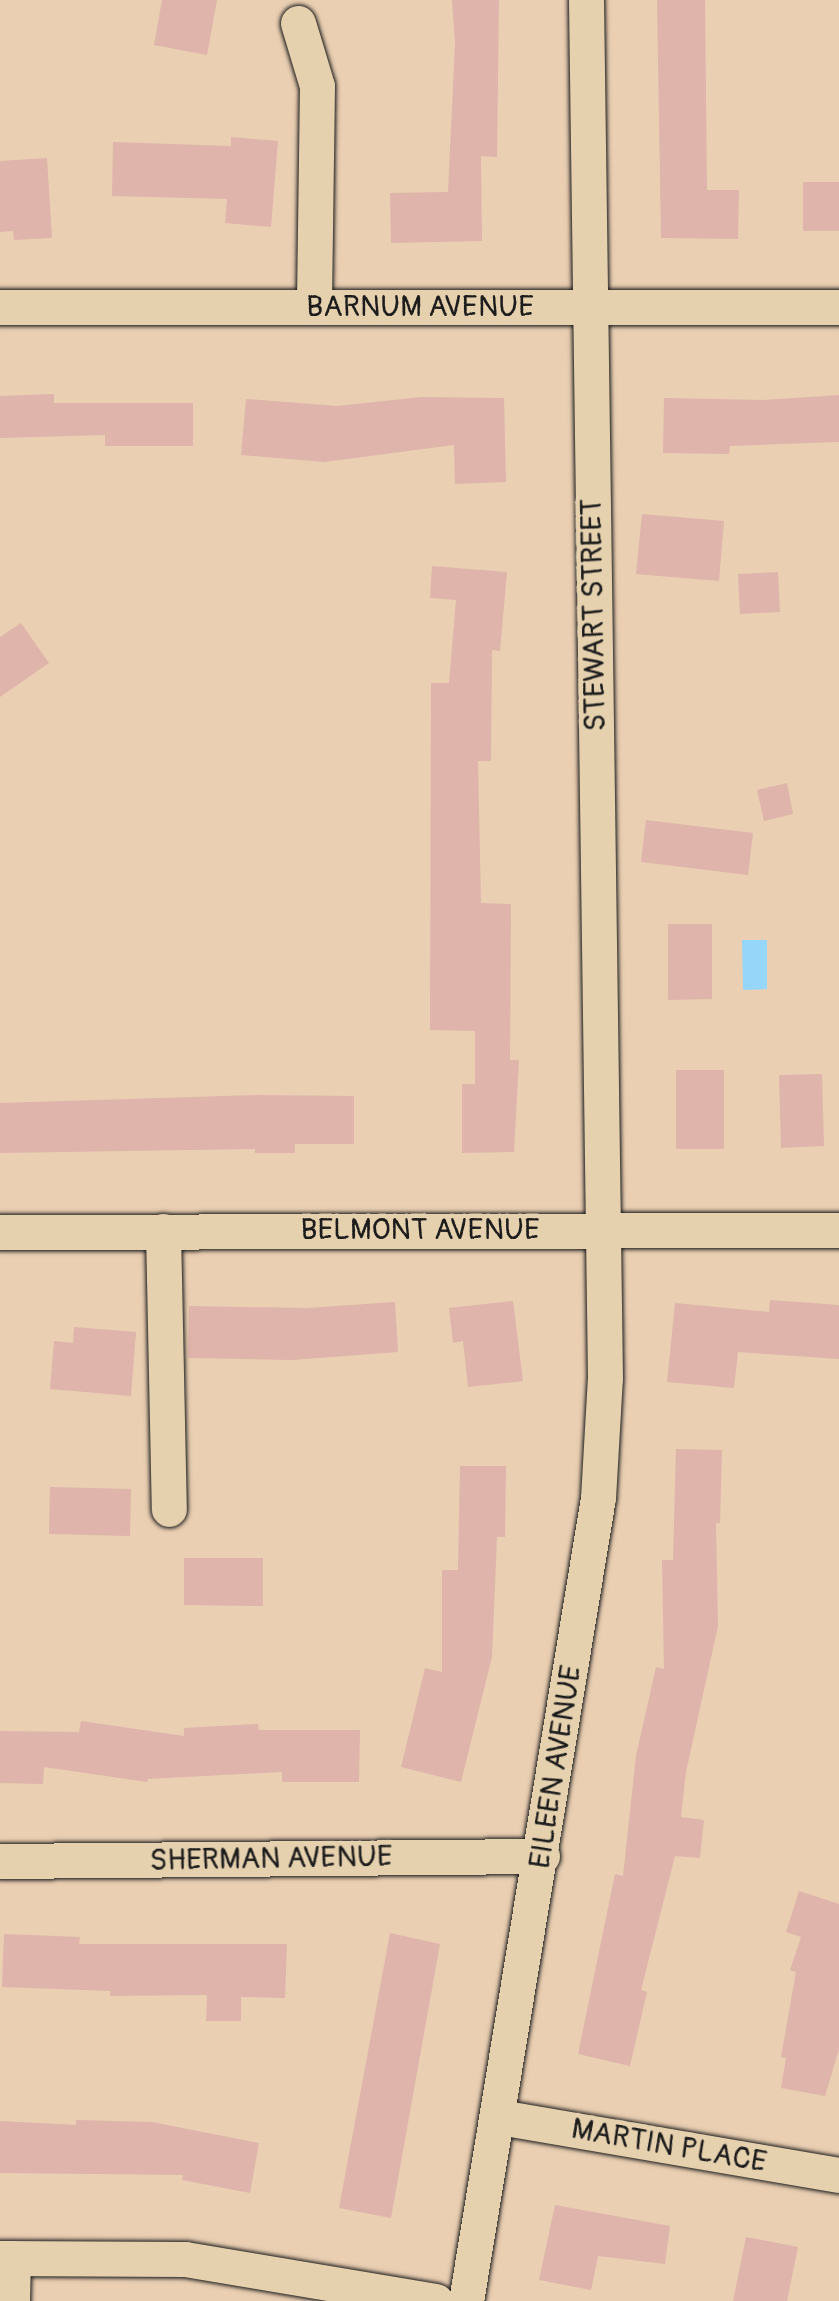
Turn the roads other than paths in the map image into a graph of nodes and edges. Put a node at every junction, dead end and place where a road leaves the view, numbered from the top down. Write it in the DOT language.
graph roads {
  1 [pos="586,0"];
  2 [pos="298,24"];
  3 [pos="314,307"];
  4 [pos="590,307"];
  5 [pos="839,307"];
  6 [pos="0,308"];
  7 [pos="602,1230"];
  8 [pos="839,1230"];
  9 [pos="164,1231"];
  10 [pos="0,1232"];
  11 [pos="169,1509"];
  12 [pos="542,1856"];
  13 [pos="0,1861"];
  14 [pos="498,2116"];
  15 [pos="839,2175"];
  16 [pos="6,2258"];
  17 [pos="12,2301"];
  18 [pos="436,2301"];
  19 [pos="466,2301"];
  1 -- 4 [label="street, STEWART STREET"];
  2 -- 3 [label="street"];
  3 -- 4 [label="street, BARNUM AVENUE"];
  3 -- 6 [label="street, BARNUM AVENUE"];
  4 -- 5 [label="street, BARNUM AVENUE"];
  4 -- 7 [label="street, STEWART STREET"];
  7 -- 8 [label="street, BELMONT AVENUE"];
  7 -- 9 [label="street, BELMONT AVENUE"];
  7 -- 12 [label="street, EILEEN AVENUE"];
  9 -- 10 [label="street, BELMONT AVENUE"];
  9 -- 11 [label="street"];
  12 -- 13 [label="street, SHERMAN AVENUE"];
  12 -- 14 [label="street, EILEEN AVENUE"];
  14 -- 15 [label="street, MARTIN PLACE"];
  14 -- 19 [label="street, EILEEN AVENUE"];
  16 -- 17 [label="street"];
  16 -- 18 [label="street"];
}
